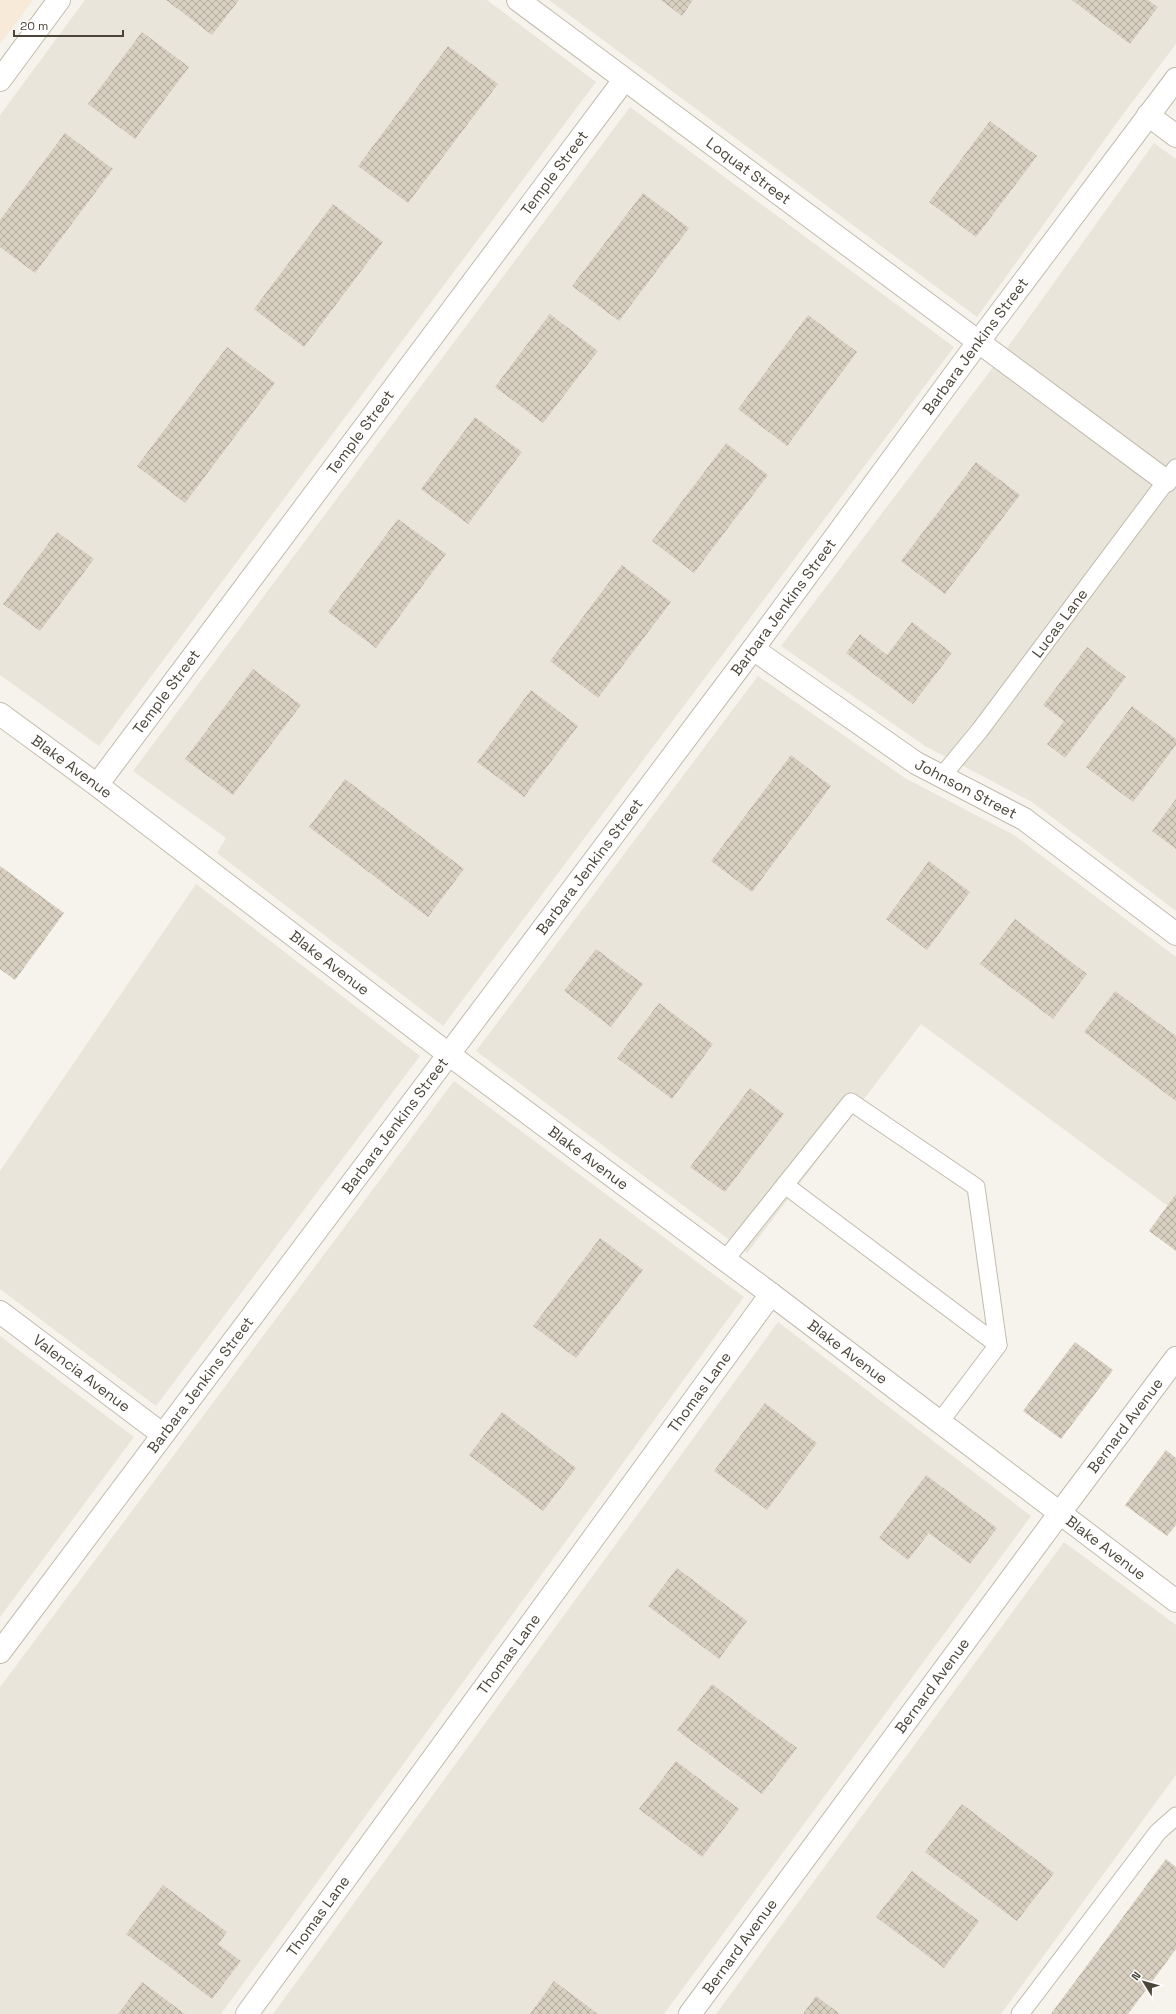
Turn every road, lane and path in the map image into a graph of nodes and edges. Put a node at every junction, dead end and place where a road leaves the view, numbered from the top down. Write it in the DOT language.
graph roads {
  1 [pos="59,0"];
  2 [pos="518,0"];
  3 [pos="1176,79"];
  4 [pos="0,80"];
  5 [pos="624,80"];
  6 [pos="1148,115"];
  7 [pos="1176,136"];
  8 [pos="979,341"];
  9 [pos="1171,475"];
  10 [pos="752,648"];
  11 [pos="0,714"];
  12 [pos="942,776"];
  13 [pos="97,785"];
  14 [pos="1176,934"];
  15 [pos="447,1054"];
  16 [pos="785,1185"];
  17 [pos="725,1260"];
  18 [pos="772,1294"];
  19 [pos="0,1312"];
  20 [pos="998,1345"];
  21 [pos="1176,1358"];
  22 [pos="940,1423"];
  23 [pos="162,1434"];
  24 [pos="1059,1514"];
  25 [pos="1176,1601"];
  26 [pos="0,1652"];
  27 [pos="1176,1816"];
  28 [pos="247,2014"];
  29 [pos="690,2014"];
  30 [pos="1020,2014"];
  1 -- 4 [label="street"];
  2 -- 5 [label="street, Loquat Street"];
  3 -- 6 [label="street, Barbara Jenkins Street"];
  5 -- 8 [label="street, Loquat Street"];
  5 -- 13 [label="street, Temple Street"];
  6 -- 7 [label="street"];
  6 -- 8 [label="street, Barbara Jenkins Street"];
  8 -- 9 [label="street, Loquat Street"];
  8 -- 10 [label="street, Barbara Jenkins Street"];
  9 -- 12 [label="lane, Lucas Lane"];
  10 -- 12 [label="street, Johnson Street"];
  10 -- 15 [label="street, Barbara Jenkins Street"];
  11 -- 13 [label="street, Blake Avenue"];
  12 -- 14 [label="street, Johnson Street"];
  13 -- 15 [label="street, Blake Avenue"];
  15 -- 17 [label="street, Blake Avenue"];
  15 -- 23 [label="street, Barbara Jenkins Street"];
  16 -- 17 [label="lane"];
  16 -- 20 [label="lane"];
  16 -- 20 [label="lane"];
  17 -- 18 [label="street, Blake Avenue"];
  18 -- 22 [label="street, Blake Avenue"];
  18 -- 28 [label="street, Thomas Lane"];
  19 -- 23 [label="street, Valencia Avenue"];
  20 -- 22 [label="lane"];
  21 -- 24 [label="street, Bernard Avenue"];
  22 -- 24 [label="street, Blake Avenue"];
  23 -- 26 [label="street, Barbara Jenkins Street"];
  24 -- 25 [label="street, Blake Avenue"];
  24 -- 29 [label="street, Bernard Avenue"];
  27 -- 30 [label="lane"];
}
